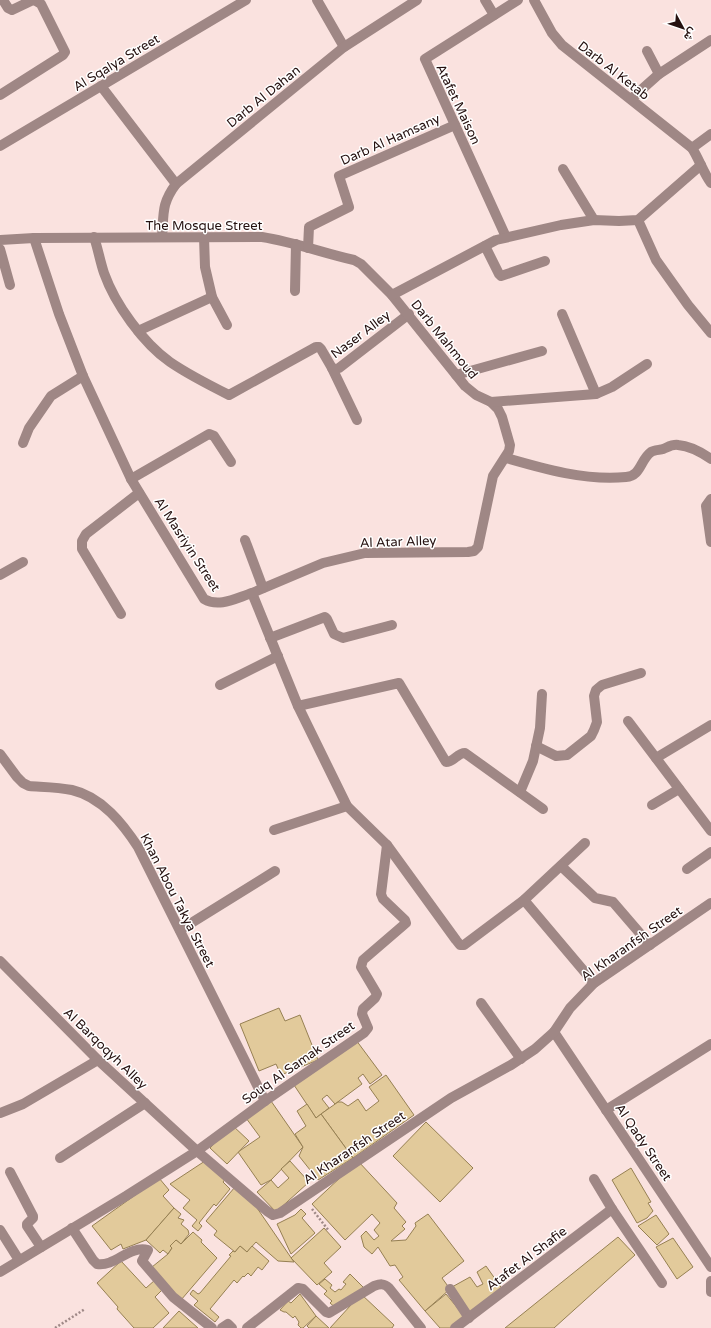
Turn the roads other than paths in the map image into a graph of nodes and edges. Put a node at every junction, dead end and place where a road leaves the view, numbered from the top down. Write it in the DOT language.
graph roads {
  1 [pos="3,0"];
  2 [pos="33,0"];
  3 [pos="246,0"];
  4 [pos="317,0"];
  5 [pos="416,0"];
  6 [pos="486,0"];
  7 [pos="518,0"];
  8 [pos="534,0"];
  9 [pos="494,15"];
  10 [pos="711,40"];
  11 [pos="344,47"];
  12 [pos="647,51"];
  13 [pos="659,74"];
  14 [pos="101,86"];
  15 [pos="0,95"];
  16 [pos="631,99"];
  17 [pos="455,125"];
  18 [pos="711,134"];
  19 [pos="0,146"];
  20 [pos="692,148"];
  21 [pos="701,165"];
  22 [pos="563,169"];
  23 [pos="711,183"];
  24 [pos="176,184"];
  25 [pos="594,220"];
  26 [pos="638,220"];
  27 [pos="94,237"];
  28 [pos="162,237"];
  29 [pos="204,237"];
  30 [pos="506,237"];
  31 [pos="34,238"];
  32 [pos="0,240"];
  33 [pos="296,244"];
  34 [pos="485,246"];
  35 [pos="308,248"];
  36 [pos="0,249"];
  37 [pos="545,261"];
  38 [pos="10,285"];
  39 [pos="295,291"];
  40 [pos="392,295"];
  41 [pos="212,297"];
  42 [pos="409,314"];
  43 [pos="562,314"];
  44 [pos="227,326"];
  45 [pos="138,332"];
  46 [pos="711,333"];
  47 [pos="542,351"];
  48 [pos="647,364"];
  49 [pos="332,368"];
  50 [pos="456,374"];
  51 [pos="83,376"];
  52 [pos="596,394"];
  53 [pos="491,402"];
  54 [pos="357,420"];
  55 [pos="23,443"];
  56 [pos="506,458"];
  57 [pos="711,459"];
  58 [pos="231,462"];
  59 [pos="131,479"];
  60 [pos="139,492"];
  61 [pos="711,499"];
  62 [pos="245,540"];
  63 [pos="711,542"];
  64 [pos="478,547"];
  65 [pos="23,562"];
  66 [pos="0,575"];
  67 [pos="263,588"];
  68 [pos="252,593"];
  69 [pos="121,614"];
  70 [pos="392,625"];
  71 [pos="270,638"];
  72 [pos="278,656"];
  73 [pos="641,673"];
  74 [pos="220,685"];
  75 [pos="542,694"];
  76 [pos="298,706"];
  77 [pos="628,721"];
  78 [pos="711,725"];
  79 [pos="536,746"];
  80 [pos="0,754"];
  81 [pos="656,758"];
  82 [pos="680,789"];
  83 [pos="520,792"];
  84 [pos="652,805"];
  85 [pos="347,806"];
  86 [pos="543,809"];
  87 [pos="274,830"];
  88 [pos="711,832"];
  89 [pos="585,842"];
  90 [pos="387,845"];
  91 [pos="711,852"];
  92 [pos="560,866"];
  93 [pos="687,869"];
  94 [pos="275,871"];
  95 [pos="524,900"];
  96 [pos="711,903"];
  97 [pos="180,930"];
  98 [pos="650,945"];
  99 [pos="0,962"];
  100 [pos="594,983"];
  101 [pos="481,1003"];
  102 [pos="554,1032"];
  103 [pos="711,1044"];
  104 [pos="521,1059"];
  105 [pos="98,1060"];
  106 [pos="265,1101"];
  107 [pos="145,1103"];
  108 [pos="606,1110"];
  109 [pos="0,1113"];
  110 [pos="197,1151"];
  111 [pos="60,1158"];
  112 [pos="10,1172"];
  113 [pos="594,1179"];
  114 [pos="612,1209"];
  115 [pos="72,1228"];
  116 [pos="0,1230"];
  117 [pos="41,1247"];
  118 [pos="19,1260"];
  119 [pos="711,1267"];
  120 [pos="0,1272"];
  121 [pos="662,1283"];
  122 [pos="450,1289"];
  123 [pos="469,1318"];
  124 [pos="212,1328"];
  125 [pos="222,1328"];
  126 [pos="232,1328"];
  127 [pos="247,1328"];
  128 [pos="421,1328"];
  129 [pos="455,1328"];
  1 -- 2 [label="street"];
  2 -- 15 [label="street"];
  3 -- 14 [label="street, Al Sqalya Street"];
  4 -- 11 [label="street"];
  5 -- 11 [label="street, Darb Al Dahan"];
  6 -- 9 [label="street"];
  7 -- 9 [label="street, Atafet Maison"];
  8 -- 16 [label="street, Darb Al Ketab"];
  9 -- 17 [label="street, Atafet Maison"];
  10 -- 13 [label="street"];
  11 -- 24 [label="street, Darb Al Dahan"];
  12 -- 13 [label="street"];
  13 -- 16 [label="street"];
  14 -- 19 [label="street, Al Sqalya Street"];
  14 -- 24 [label="street"];
  16 -- 20 [label="street, Darb Al Ketab"];
  17 -- 30 [label="street, Atafet Maison"];
  17 -- 35 [label="street, Darb Al Hamsany"];
  18 -- 20 [label="street"];
  20 -- 21 [label="street"];
  21 -- 23 [label="street"];
  21 -- 26 [label="street"];
  22 -- 25 [label="street"];
  24 -- 28 [label="street, Darb Al Dahan"];
  25 -- 26 [label="street"];
  25 -- 30 [label="street"];
  26 -- 46 [label="street"];
  27 -- 28 [label="street, The Mosque Street"];
  27 -- 31 [label="street, The Mosque Street"];
  27 -- 45 [label="street"];
  28 -- 29 [label="street, The Mosque Street"];
  29 -- 33 [label="street, The Mosque Street"];
  29 -- 41 [label="street"];
  30 -- 34 [label="street"];
  31 -- 32 [label="street, The Mosque Street"];
  31 -- 51 [label="street, Al Masriyin Street"];
  33 -- 35 [label="street, The Mosque Street"];
  33 -- 39 [label="street"];
  34 -- 37 [label="street"];
  34 -- 40 [label="street"];
  35 -- 40 [label="street, The Mosque Street"];
  36 -- 38 [label="street"];
  40 -- 42 [label="street, Darb Mahmoud"];
  41 -- 44 [label="street"];
  41 -- 45 [label="street"];
  42 -- 49 [label="street, Naser Alley"];
  42 -- 50 [label="street, Darb Mahmoud"];
  43 -- 52 [label="street"];
  45 -- 49 [label="street, Naser Alley"];
  47 -- 50 [label="street"];
  48 -- 52 [label="street"];
  49 -- 54 [label="street"];
  50 -- 53 [label="street, Darb Mahmoud"];
  51 -- 55 [label="street"];
  51 -- 59 [label="street, Al Masriyin Street"];
  52 -- 53 [label="street"];
  53 -- 56 [label="street, Darb Mahmoud"];
  56 -- 57 [label="street"];
  56 -- 64 [label="street, Darb Mahmoud"];
  58 -- 59 [label="street"];
  59 -- 60 [label="street, Al Masriyin Street"];
  60 -- 68 [label="street, Al Masriyin Street"];
  60 -- 69 [label="street"];
  61 -- 63 [label="street"];
  62 -- 67 [label="street"];
  64 -- 67 [label="street, Al Atar Alley"];
  65 -- 66 [label="street"];
  67 -- 68 [label="street, Al Atar Alley"];
  68 -- 71 [label="street"];
  70 -- 71 [label="street"];
  71 -- 72 [label="street"];
  72 -- 74 [label="street"];
  72 -- 76 [label="street"];
  73 -- 79 [label="street"];
  75 -- 79 [label="street"];
  76 -- 83 [label="street"];
  76 -- 85 [label="street"];
  77 -- 81 [label="street"];
  78 -- 81 [label="street"];
  79 -- 83 [label="street"];
  80 -- 97 [label="street, Khan Abou Takya Street"];
  81 -- 82 [label="street"];
  82 -- 84 [label="street"];
  82 -- 88 [label="street"];
  83 -- 86 [label="street"];
  85 -- 87 [label="street"];
  85 -- 90 [label="street"];
  89 -- 92 [label="street"];
  90 -- 95 [label="street"];
  90 -- 106 [label="street, Souq Al Samak Street"];
  91 -- 93 [label="street"];
  92 -- 95 [label="street"];
  92 -- 98 [label="street"];
  94 -- 97 [label="street"];
  95 -- 100 [label="street"];
  96 -- 98 [label="street, Al Kharanfsh Street"];
  97 -- 106 [label="street, Khan Abou Takya Street"];
  98 -- 100 [label="street, Al Kharanfsh Street"];
  99 -- 105 [label="street, Al Barqoqyh Alley"];
  100 -- 102 [label="street, Al Kharanfsh Street"];
  101 -- 104 [label="street"];
  102 -- 104 [label="street, Al Kharanfsh Street"];
  102 -- 108 [label="street, Al Qady Street"];
  103 -- 108 [label="street"];
  104 -- 110 [label="street, Al Kharanfsh Street"];
  105 -- 107 [label="street, Al Barqoqyh Alley"];
  105 -- 109 [label="street"];
  106 -- 110 [label="street, Souq Al Samak Street"];
  107 -- 110 [label="street, Al Barqoqyh Alley"];
  107 -- 111 [label="street"];
  108 -- 119 [label="street, Al Qady Street"];
  110 -- 115 [label="street"];
  112 -- 117 [label="street"];
  113 -- 114 [label="street"];
  114 -- 121 [label="street"];
  114 -- 123 [label="street, Atafet Al Shafie"];
  115 -- 117 [label="street"];
  115 -- 124 [label="street"];
  116 -- 118 [label="street"];
  117 -- 118 [label="street"];
  118 -- 120 [label="street"];
  122 -- 123 [label="street"];
  123 -- 129 [label="street, Atafet Al Shafie"];
  125 -- 126 [label="street"];
  127 -- 128 [label="street"];
}
